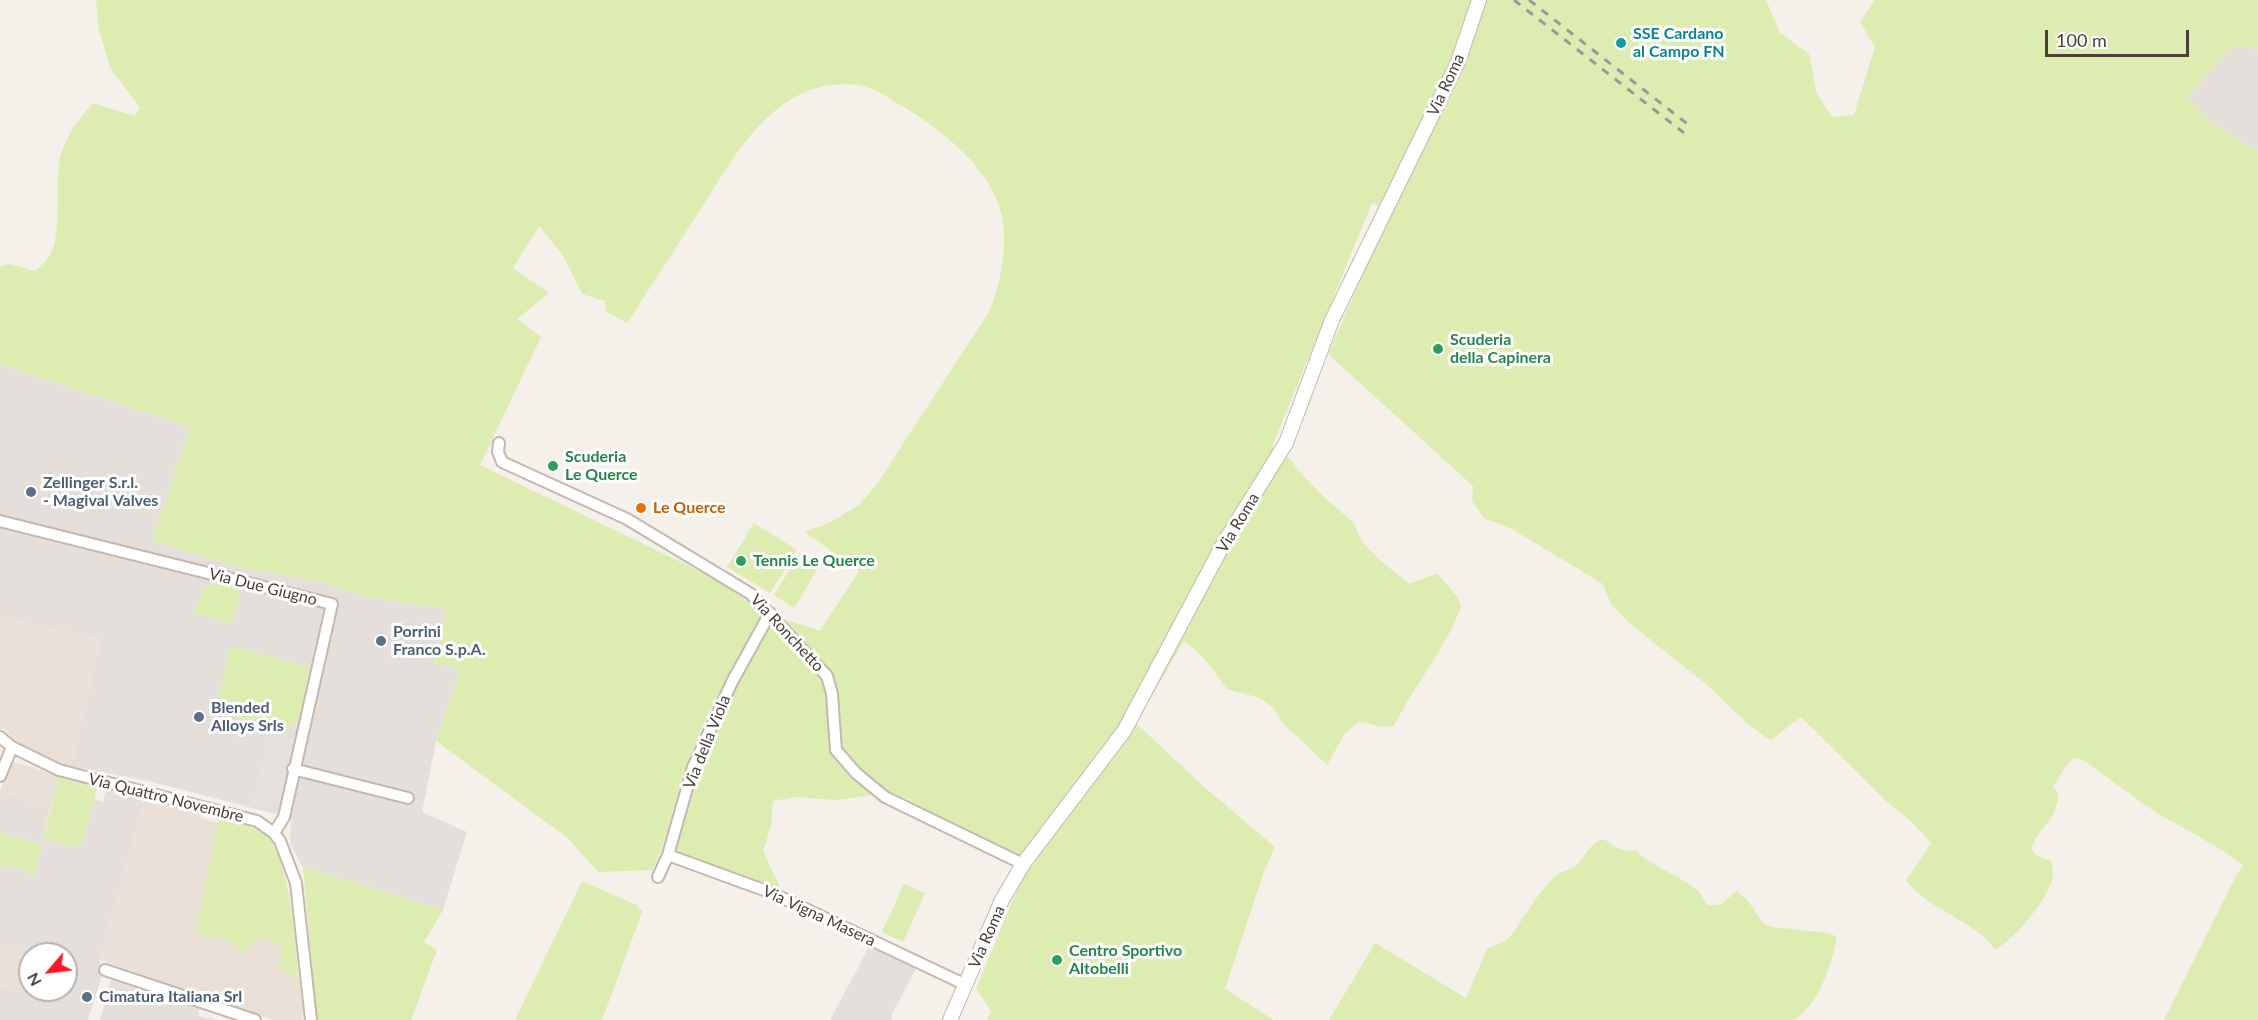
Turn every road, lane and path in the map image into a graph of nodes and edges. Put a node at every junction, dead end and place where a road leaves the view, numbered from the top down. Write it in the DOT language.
graph roads {
  1 [pos="1479,0"];
  2 [pos="499,443"];
  3 [pos="0,521"];
  4 [pos="770,613"];
  5 [pos="0,737"];
  6 [pos="12,747"];
  7 [pos="293,770"];
  8 [pos="0,776"];
  9 [pos="408,798"];
  10 [pos="274,833"];
  11 [pos="668,855"];
  12 [pos="1023,864"];
  13 [pos="658,877"];
  14 [pos="105,970"];
  15 [pos="966,985"];
  16 [pos="255,1020"];
  17 [pos="311,1020"];
  18 [pos="950,1020"];
  1 -- 12 [label="street, Via Roma"];
  2 -- 4 [label="street, Via Ronchetto"];
  3 -- 7 [label="street, Via Due Giugno"];
  4 -- 11 [label="street, Via della Viola"];
  4 -- 12 [label="street, Via Ronchetto"];
  5 -- 6 [label="street, Via Quattro Novembre"];
  6 -- 8 [label="street"];
  6 -- 10 [label="street, Via Quattro Novembre"];
  7 -- 9 [label="street"];
  7 -- 10 [label="street, Via Due Giugno"];
  10 -- 17 [label="street"];
  11 -- 13 [label="street, Via della Viola"];
  11 -- 15 [label="street, Via Vigna Masera"];
  12 -- 15 [label="street, Via Roma"];
  14 -- 16 [label="street"];
  15 -- 18 [label="street, Via Roma"];
}
